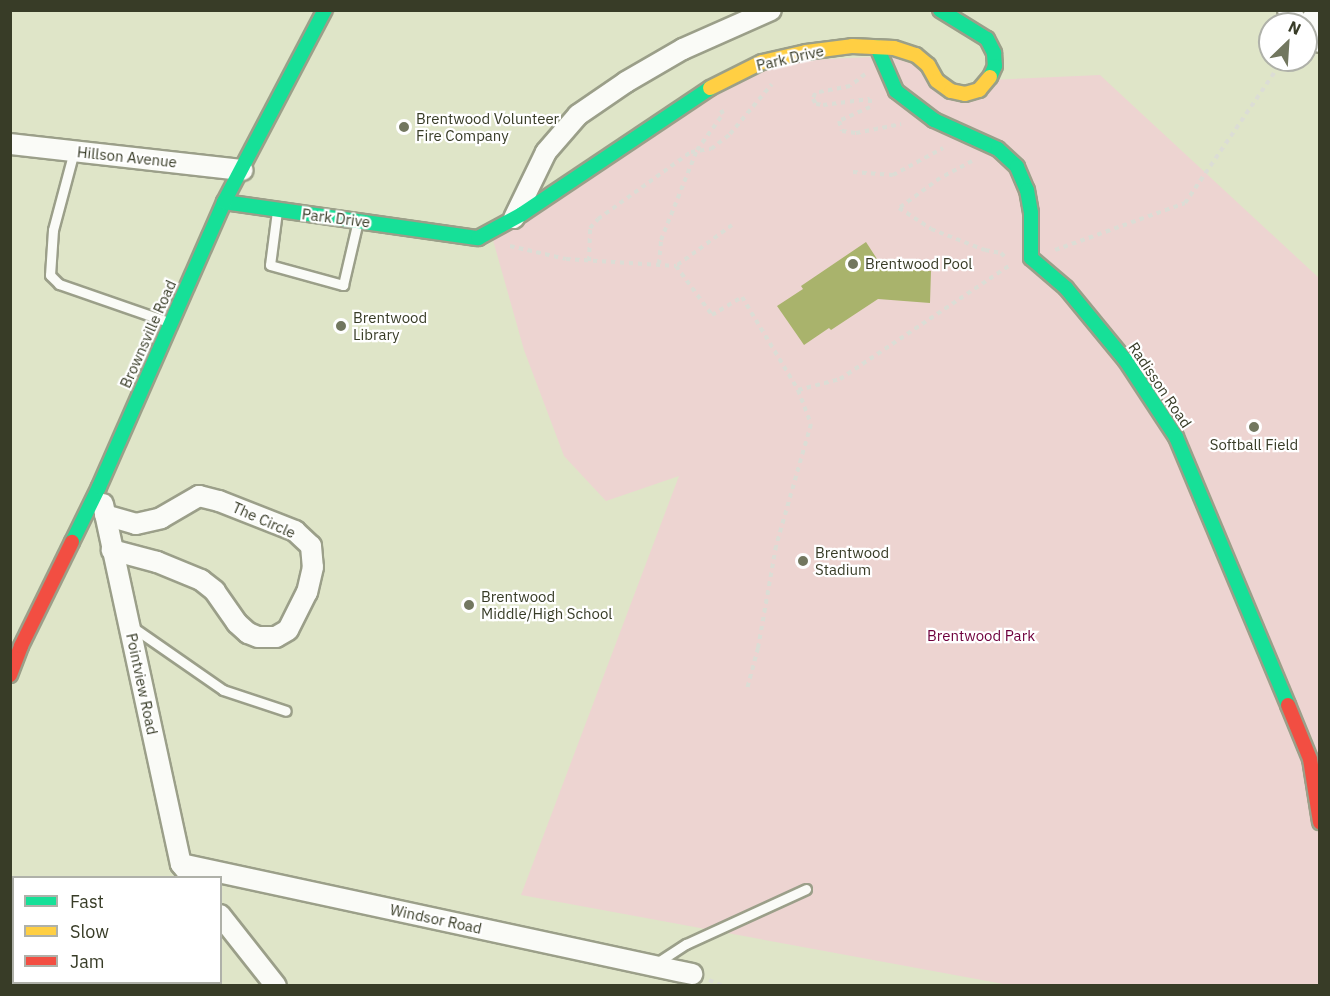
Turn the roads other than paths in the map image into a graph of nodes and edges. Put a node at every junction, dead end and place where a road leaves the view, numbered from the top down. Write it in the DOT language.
graph roads {
  1 [pos="325,10"];
  2 [pos="771,10"];
  3 [pos="940,10"];
  4 [pos="880,54"];
  5 [pos="10,144"];
  6 [pos="74,151"];
  7 [pos="243,170"];
  8 [pos="224,202"];
  9 [pos="277,211"];
  10 [pos="514,218"];
  11 [pos="358,221"];
  12 [pos="171,323"];
  13 [pos="99,487"];
  14 [pos="105,515"];
  15 [pos="112,550"];
  16 [pos="129,624"];
  17 [pos="16,645"];
  18 [pos="10,675"];
  19 [pos="286,711"];
  20 [pos="1320,822"];
  21 [pos="186,871"];
  22 [pos="211,876"];
  23 [pos="222,878"];
  24 [pos="806,889"];
  25 [pos="222,918"];
  26 [pos="653,965"];
  27 [pos="692,974"];
  28 [pos="276,986"];
  1 -- 7 [label="street, Brownsville Road"];
  2 -- 10 [label="street"];
  3 -- 4 [label="street, Park Drive"];
  4 -- 10 [label="street, Park Drive"];
  4 -- 20 [label="street, Radisson Road"];
  5 -- 6 [label="street, Hillson Avenue"];
  6 -- 7 [label="street, Hillson Avenue"];
  6 -- 12 [label="lane"];
  7 -- 8 [label="street, Brownsville Road"];
  8 -- 9 [label="street, Park Drive"];
  8 -- 12 [label="street, Brownsville Road"];
  9 -- 11 [label="street, Park Drive"];
  9 -- 11 [label="lane"];
  10 -- 11 [label="street, Park Drive"];
  12 -- 13 [label="street, Brownsville Road"];
  13 -- 14 [label="street, Pointview Road"];
  13 -- 17 [label="street, Brownsville Road"];
  14 -- 15 [label="street, Pointview Road"];
  14 -- 15 [label="street, The Circle"];
  15 -- 16 [label="street, Pointview Road"];
  16 -- 19 [label="lane"];
  16 -- 21 [label="street, Pointview Road"];
  17 -- 18 [label="street, Brownsville Road"];
  21 -- 22 [label="street, Windsor Road"];
  23 -- 26 [label="street, Windsor Road"];
  24 -- 26 [label="lane"];
  25 -- 28 [label="street"];
  26 -- 27 [label="street, Windsor Road"];
}
